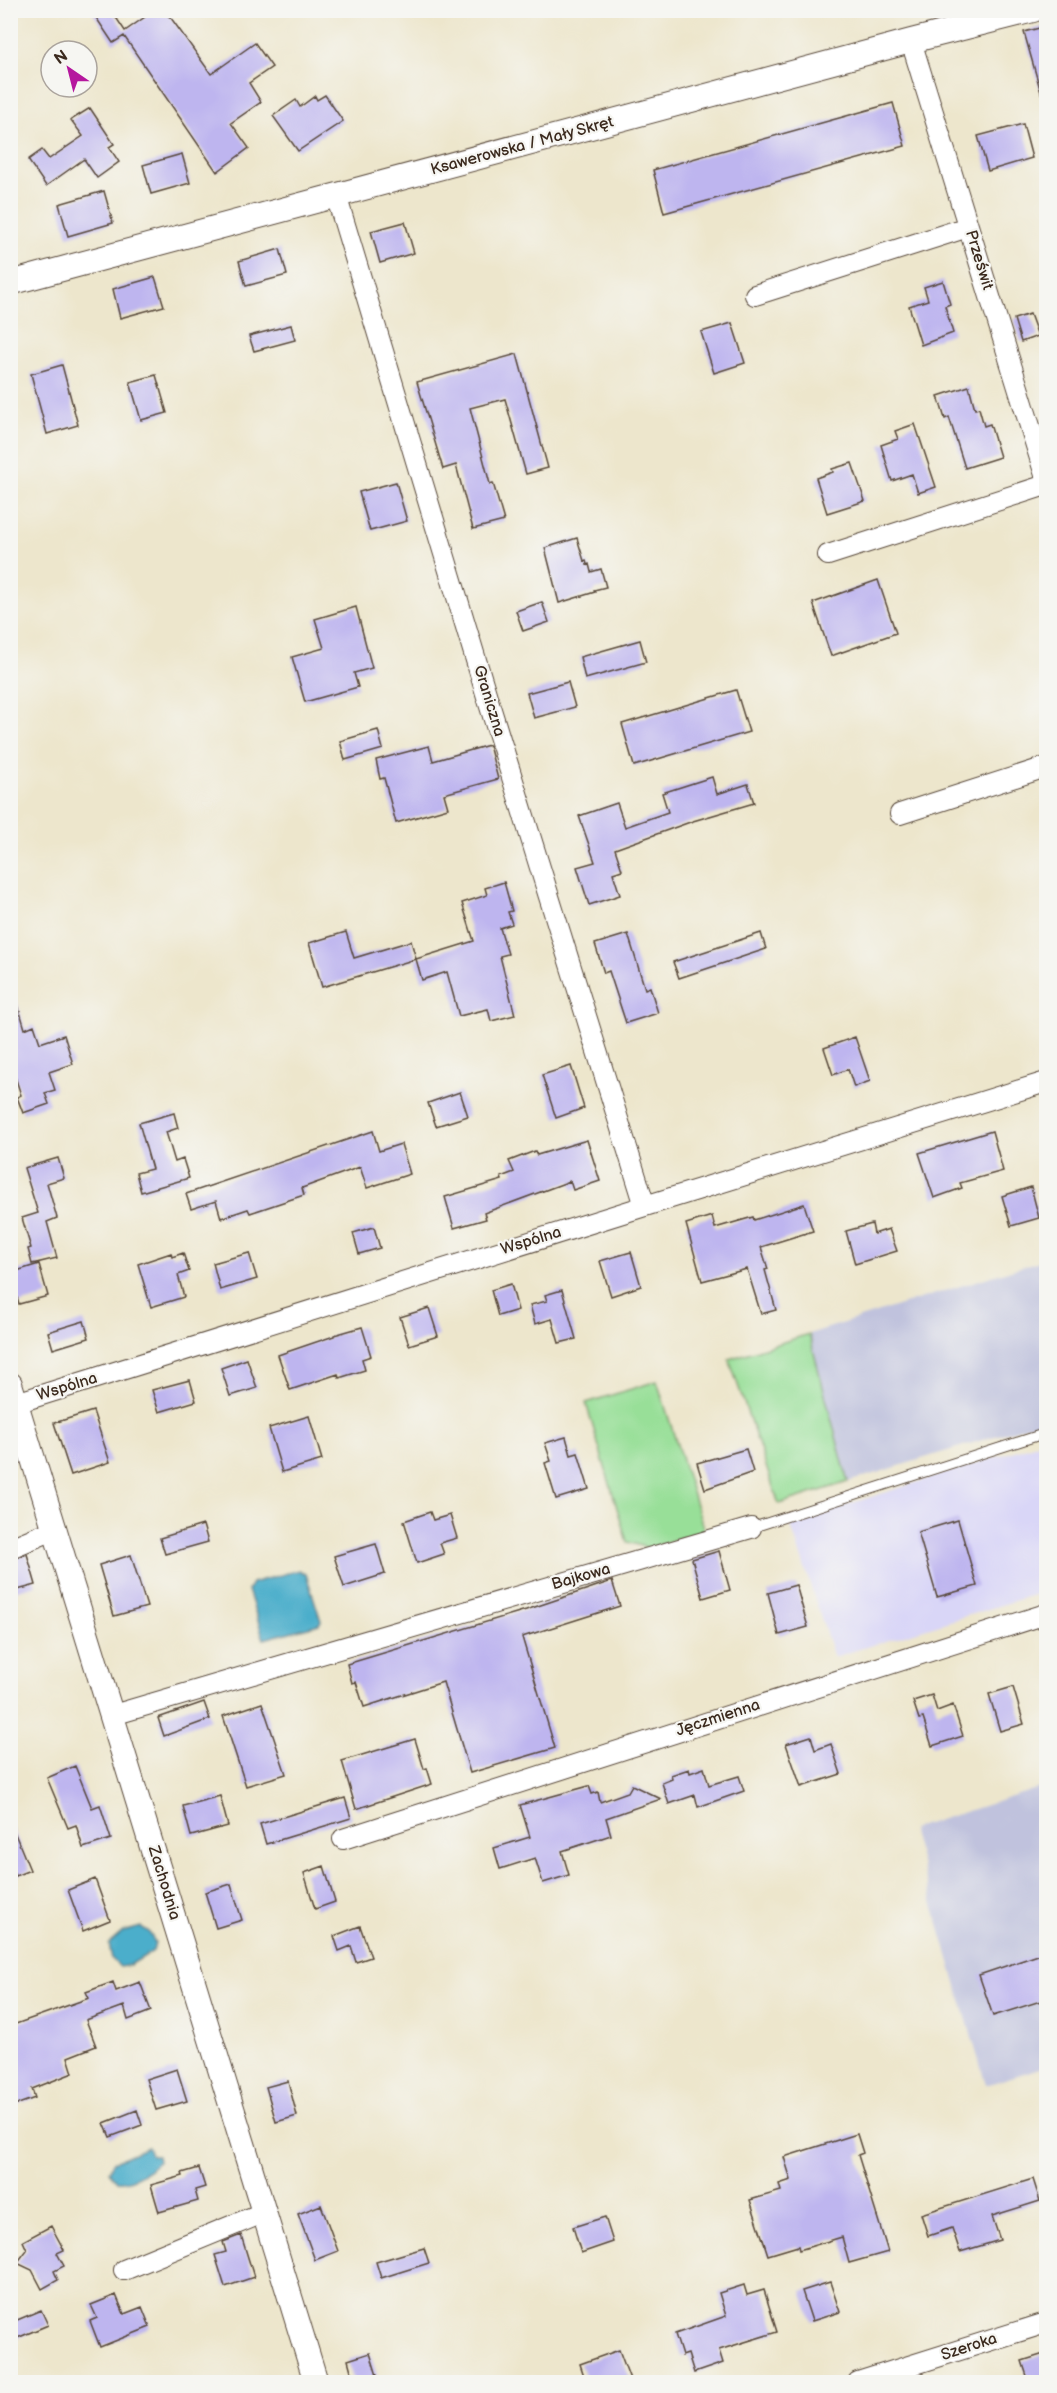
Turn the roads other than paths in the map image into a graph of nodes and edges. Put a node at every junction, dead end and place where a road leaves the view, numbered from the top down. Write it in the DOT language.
graph roads {
  1 [pos="1033,10"];
  2 [pos="911,41"];
  3 [pos="336,195"];
  4 [pos="968,227"];
  5 [pos="10,283"];
  6 [pos="755,295"];
  7 [pos="1047,478"];
  8 [pos="1047,485"];
  9 [pos="828,555"];
  10 [pos="1047,767"];
  11 [pos="900,814"];
  12 [pos="1047,1082"];
  13 [pos="645,1206"];
  14 [pos="13,1393"];
  15 [pos="1047,1433"];
  16 [pos="751,1528"];
  17 [pos="56,1529"];
  18 [pos="10,1548"];
  19 [pos="1047,1614"];
  20 [pos="113,1715"];
  21 [pos="343,1839"];
  22 [pos="265,2212"];
  23 [pos="124,2270"];
  24 [pos="1047,2323"];
  25 [pos="316,2382"];
  26 [pos="858,2382"];
  1 -- 2 [label="street, Ksawerowska / Mały Skręt"];
  2 -- 3 [label="street, Ksawerowska / Mały Skręt"];
  2 -- 4 [label="street, Prześwit"];
  3 -- 5 [label="street, Ksawerowska / Mały Skręt"];
  3 -- 13 [label="street, Graniczna"];
  4 -- 6 [label="street"];
  4 -- 7 [label="street, Prześwit"];
  8 -- 9 [label="street"];
  10 -- 11 [label="street"];
  12 -- 13 [label="street, Wspólna"];
  13 -- 14 [label="street, Wspólna"];
  14 -- 17 [label="street, Zachodnia"];
  15 -- 16 [label="lane, Bajkowa"];
  16 -- 20 [label="street, Bajkowa"];
  17 -- 18 [label="street"];
  17 -- 20 [label="street, Zachodnia"];
  19 -- 21 [label="street, Jęczmienna"];
  20 -- 22 [label="street, Zachodnia"];
  22 -- 23 [label="street"];
  22 -- 25 [label="street, Zachodnia"];
  24 -- 26 [label="street, Szeroka"];
}
